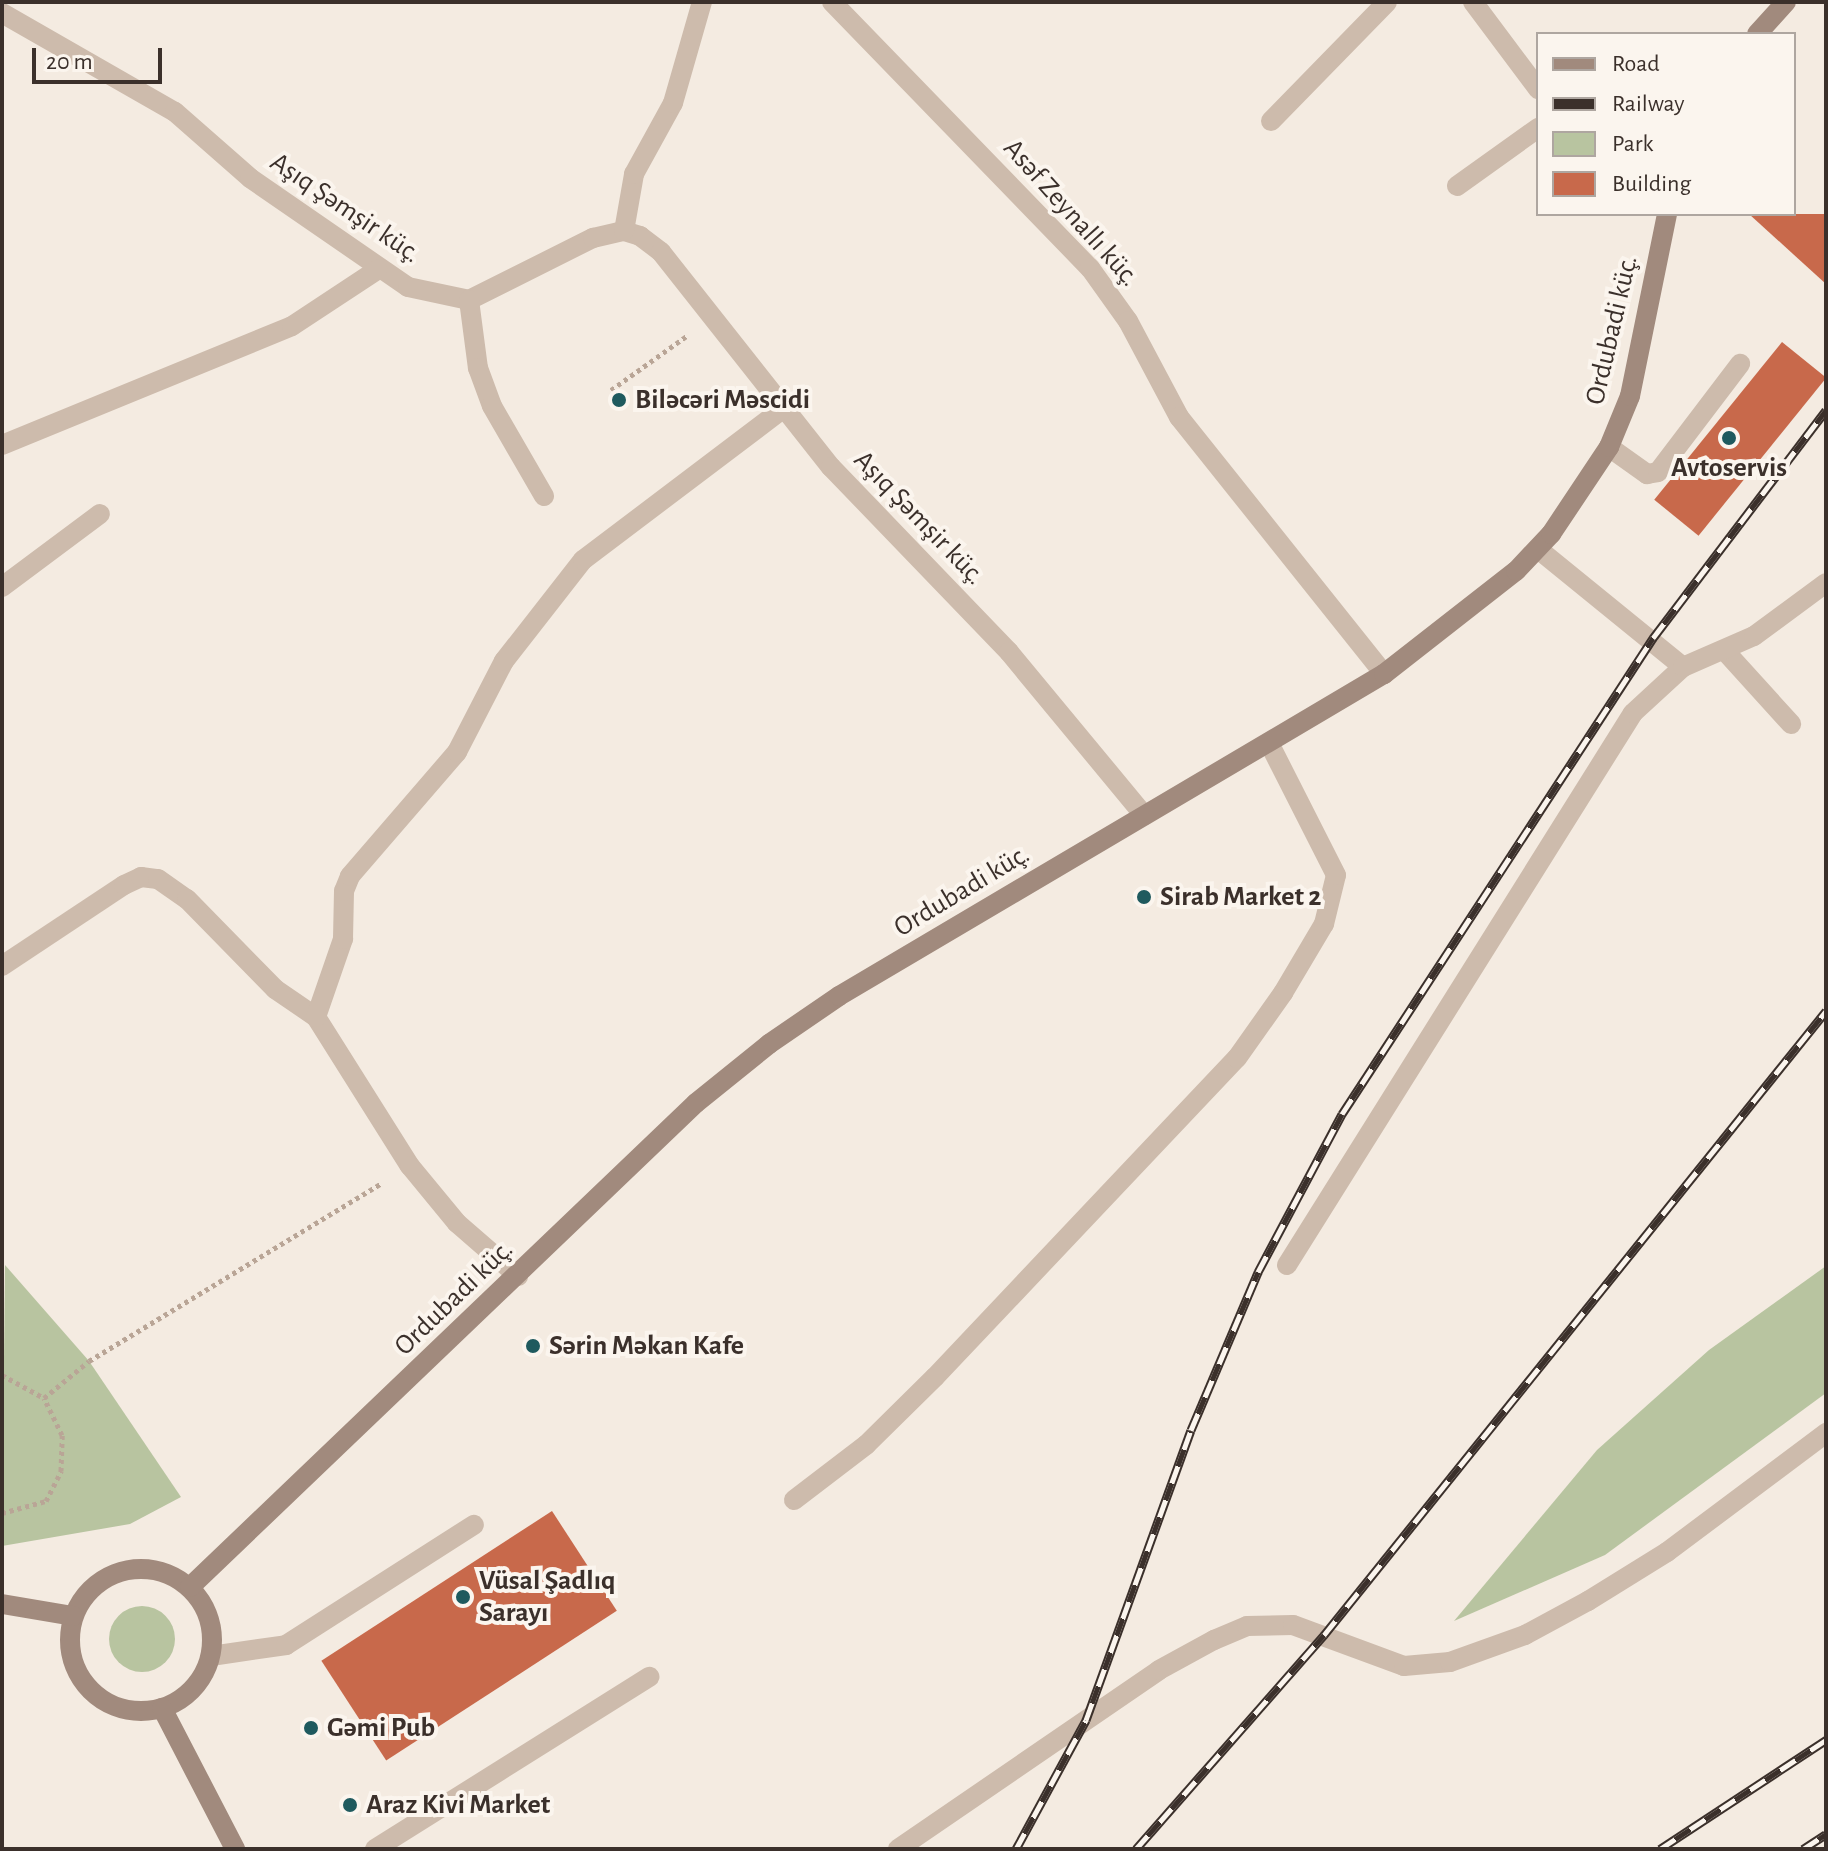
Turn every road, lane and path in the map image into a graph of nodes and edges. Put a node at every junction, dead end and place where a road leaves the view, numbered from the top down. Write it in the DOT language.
graph roads {
  1 [pos="702,2"];
  2 [pos="832,2"];
  3 [pos="1387,2"];
  4 [pos="1473,2"];
  5 [pos="1786,2"];
  6 [pos="2,13"];
  7 [pos="1759,32"];
  8 [pos="1536,86"];
  9 [pos="1271,121"];
  10 [pos="1536,129"];
  11 [pos="1457,186"];
  12 [pos="1667,216"];
  13 [pos="624,231"];
  14 [pos="377,270"];
  15 [pos="469,300"];
  16 [pos="711,318"];
  17 [pos="1740,364"];
  18 [pos="611,390"];
  19 [pos="783,409"];
  20 [pos="2,445"];
  21 [pos="1609,447"];
  22 [pos="544,496"];
  23 [pos="100,514"];
  24 [pos="1538,549"];
  25 [pos="1826,583"];
  26 [pos="2,587"];
  27 [pos="1724,650"];
  28 [pos="1683,667"];
  29 [pos="1384,674"];
  30 [pos="1791,724"];
  31 [pos="1269,743"];
  32 [pos="1144,815"];
  33 [pos="2,966"];
  34 [pos="316,1017"];
  35 [pos="410,1166"];
  36 [pos="1287,1265"];
  37 [pos="518,1276"];
  38 [pos="2,1375"];
  39 [pos="44,1398"];
  40 [pos="1826,1433"];
  41 [pos="794,1500"];
  42 [pos="2,1513"];
  43 [pos="474,1525"];
  44 [pos="190,1587"];
  45 [pos="2,1604"];
  46 [pos="73,1616"];
  47 [pos="211,1656"];
  48 [pos="649,1677"];
  49 [pos="162,1708"];
  50 [pos="235,1849"];
  51 [pos="375,1849"];
  52 [pos="898,1849"];
  1 -- 13 [label="street"];
  2 -- 29 [label="street, Asəf Zeynallı küç."];
  3 -- 9 [label="street"];
  4 -- 8 [label="street"];
  5 -- 7 [label="main road"];
  6 -- 14 [label="street, Aşıq Şəmşir küç."];
  10 -- 11 [label="street"];
  12 -- 21 [label="main road, Ordubadi küç."];
  13 -- 15 [label="street"];
  13 -- 16 [label="street, Aşıq Şəmşir küç."];
  14 -- 15 [label="street, Aşıq Şəmşir küç."];
  14 -- 20 [label="street"];
  15 -- 22 [label="street"];
  16 -- 18 [label="path"];
  16 -- 19 [label="street, Aşıq Şəmşir küç."];
  17 -- 21 [label="street"];
  19 -- 32 [label="street, Aşıq Şəmşir küç."];
  19 -- 34 [label="street"];
  21 -- 24 [label="main road, Ordubadi küç."];
  23 -- 26 [label="street"];
  24 -- 28 [label="street"];
  24 -- 29 [label="main road, Ordubadi küç."];
  25 -- 27 [label="street"];
  27 -- 28 [label="street"];
  27 -- 30 [label="street"];
  28 -- 36 [label="street"];
  29 -- 31 [label="main road, Ordubadi küç."];
  31 -- 32 [label="main road, Ordubadi küç."];
  31 -- 41 [label="street"];
  32 -- 37 [label="main road, Ordubadi küç."];
  33 -- 34 [label="street"];
  34 -- 35 [label="street"];
  35 -- 37 [label="street"];
  35 -- 39 [label="path"];
  37 -- 44 [label="main road, Ordubadi küç."];
  38 -- 39 [label="path"];
  39 -- 42 [label="path"];
  40 -- 52 [label="street"];
  43 -- 47 [label="street"];
  44 -- 46 [label="main road"];
  44 -- 47 [label="main road"];
  45 -- 46 [label="main road"];
  46 -- 49 [label="main road"];
  47 -- 49 [label="main road"];
  48 -- 51 [label="street"];
  49 -- 50 [label="main road"];
}
